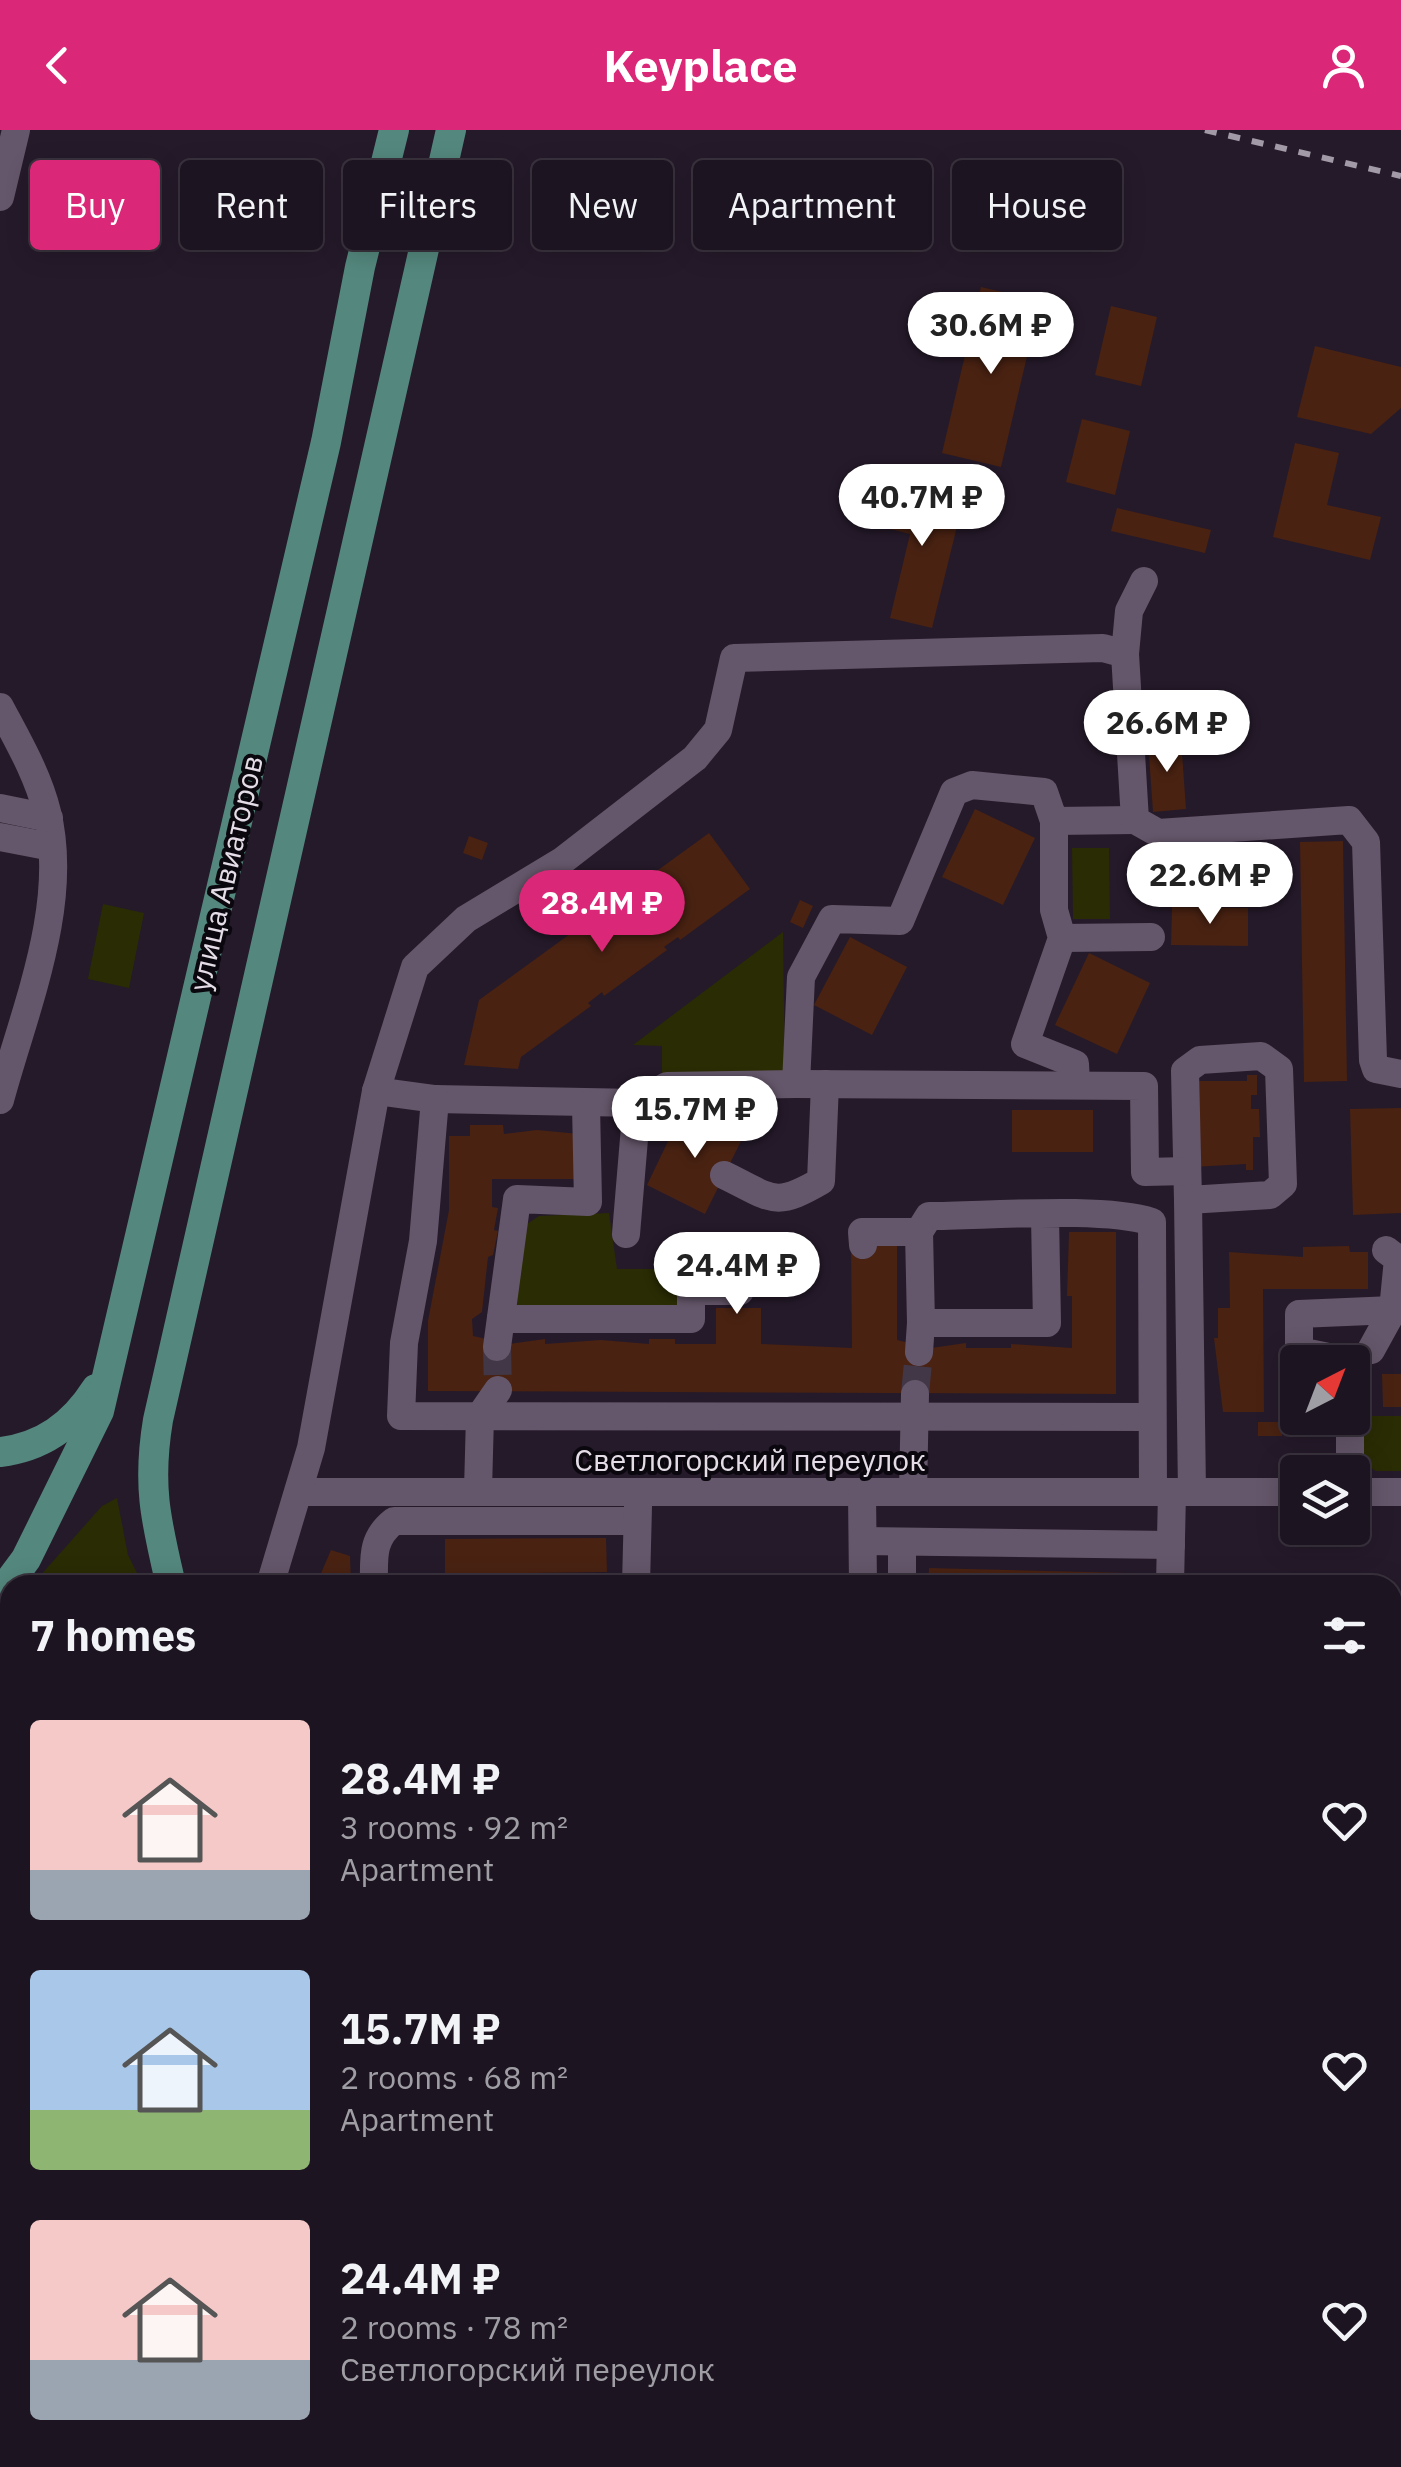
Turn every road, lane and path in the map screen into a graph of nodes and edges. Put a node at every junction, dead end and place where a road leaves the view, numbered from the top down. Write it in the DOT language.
graph roads {
  1 [pos="16,130"];
  2 [pos="394,130"];
  3 [pos="451,130"];
  4 [pos="0,197"];
  5 [pos="1144,581"];
  6 [pos="1125,654"];
  7 [pos="0,707"];
  8 [pos="0,808"];
  9 [pos="49,818"];
  10 [pos="1136,820"];
  11 [pos="1054,821"];
  12 [pos="0,837"];
  13 [pos="52,851"];
  14 [pos="1062,938"];
  15 [pos="1151,938"];
  16 [pos="12,1011"];
  17 [pos="1401,1074"];
  18 [pos="796,1084"];
  19 [pos="825,1084"];
  20 [pos="1076,1084"];
  21 [pos="376,1091"];
  22 [pos="435,1099"];
  23 [pos="0,1100"];
  24 [pos="638,1103"];
  25 [pos="586,1105"];
  26 [pos="1187,1171"];
  27 [pos="724,1175"];
  28 [pos="1188,1200"];
  29 [pos="1045,1216"];
  30 [pos="919,1232"];
  31 [pos="626,1234"];
  32 [pos="863,1245"];
  33 [pos="1386,1250"];
  34 [pos="740,1292"];
  35 [pos="1394,1310"];
  36 [pos="1299,1345"];
  37 [pos="1366,1345"];
  38 [pos="1401,1346"];
  39 [pos="1370,1354"];
  40 [pos="109,1370"];
  41 [pos="498,1390"];
  42 [pos="914,1405"];
  43 [pos="480,1416"];
  44 [pos="1152,1417"];
  45 [pos="0,1438"];
  46 [pos="31,1444"];
  47 [pos="0,1452"];
  48 [pos="478,1490"];
  49 [pos="642,1490"];
  50 [pos="300,1492"];
  51 [pos="862,1492"];
  52 [pos="913,1492"];
  53 [pos="1172,1492"];
  54 [pos="1280,1492"];
  55 [pos="1370,1492"];
  56 [pos="1401,1492"];
  57 [pos="635,1521"];
  58 [pos="862,1541"];
  59 [pos="902,1542"];
  60 [pos="1172,1544"];
  61 [pos="15,1575"];
  62 [pos="169,1575"];
  63 [pos="273,1575"];
  64 [pos="374,1575"];
  65 [pos="636,1575"];
  66 [pos="863,1575"];
  67 [pos="902,1575"];
  68 [pos="1170,1575"];
  1 -- 4 [label="street"];
  2 -- 40 [label="main road, улица Авиаторов"];
  3 -- 62 [label="main road, улица Авиаторов"];
  5 -- 6 [label="street"];
  6 -- 10 [label="street"];
  6 -- 21 [label="street"];
  7 -- 9 [label="street"];
  8 -- 9 [label="street"];
  9 -- 13 [label="street"];
  10 -- 11 [label="street"];
  10 -- 17 [label="street"];
  11 -- 14 [label="street"];
  11 -- 18 [label="street"];
  12 -- 13 [label="street"];
  13 -- 16 [label="street"];
  14 -- 15 [label="street"];
  14 -- 20 [label="street"];
  16 -- 23 [label="street"];
  18 -- 19 [label="street"];
  18 -- 24 [label="street"];
  19 -- 20 [label="street"];
  19 -- 27 [label="street"];
  20 -- 26 [label="street"];
  21 -- 22 [label="street"];
  21 -- 50 [label="street"];
  22 -- 25 [label="street"];
  22 -- 43 [label="street"];
  24 -- 25 [label="street"];
  24 -- 31 [label="street"];
  25 -- 34 [label="street"];
  26 -- 28 [label="street"];
  26 -- 28 [label="street"];
  28 -- 53 [label="street"];
  29 -- 30 [label="street"];
  29 -- 30 [label="street"];
  29 -- 44 [label="street"];
  30 -- 32 [label="street"];
  33 -- 35 [label="street"];
  35 -- 36 [label="street"];
  35 -- 37 [label="street"];
  38 -- 39 [label="street"];
  40 -- 46 [label="main road"];
  40 -- 61 [label="main road, улица Авиаторов"];
  41 -- 43 [label="street"];
  42 -- 43 [label="street"];
  42 -- 44 [label="street"];
  42 -- 52 [label="street"];
  43 -- 48 [label="street"];
  44 -- 53 [label="street"];
  45 -- 46 [label="main road"];
  46 -- 47 [label="main road"];
  48 -- 49 [label="street, Светлогорский переулок"];
  48 -- 50 [label="street, Светлогорский переулок"];
  49 -- 51 [label="street, Светлогорский переулок"];
  49 -- 57 [label="street"];
  50 -- 63 [label="street"];
  51 -- 52 [label="street, Светлогорский переулок"];
  51 -- 58 [label="street"];
  52 -- 53 [label="street, Светлогорский переулок"];
  53 -- 54 [label="street, Светлогорский переулок"];
  53 -- 60 [label="street"];
  55 -- 56 [label="street"];
  57 -- 64 [label="street"];
  57 -- 65 [label="street"];
  58 -- 59 [label="street"];
  58 -- 66 [label="street"];
  59 -- 60 [label="street"];
  59 -- 67 [label="street"];
  60 -- 68 [label="street"];
}
